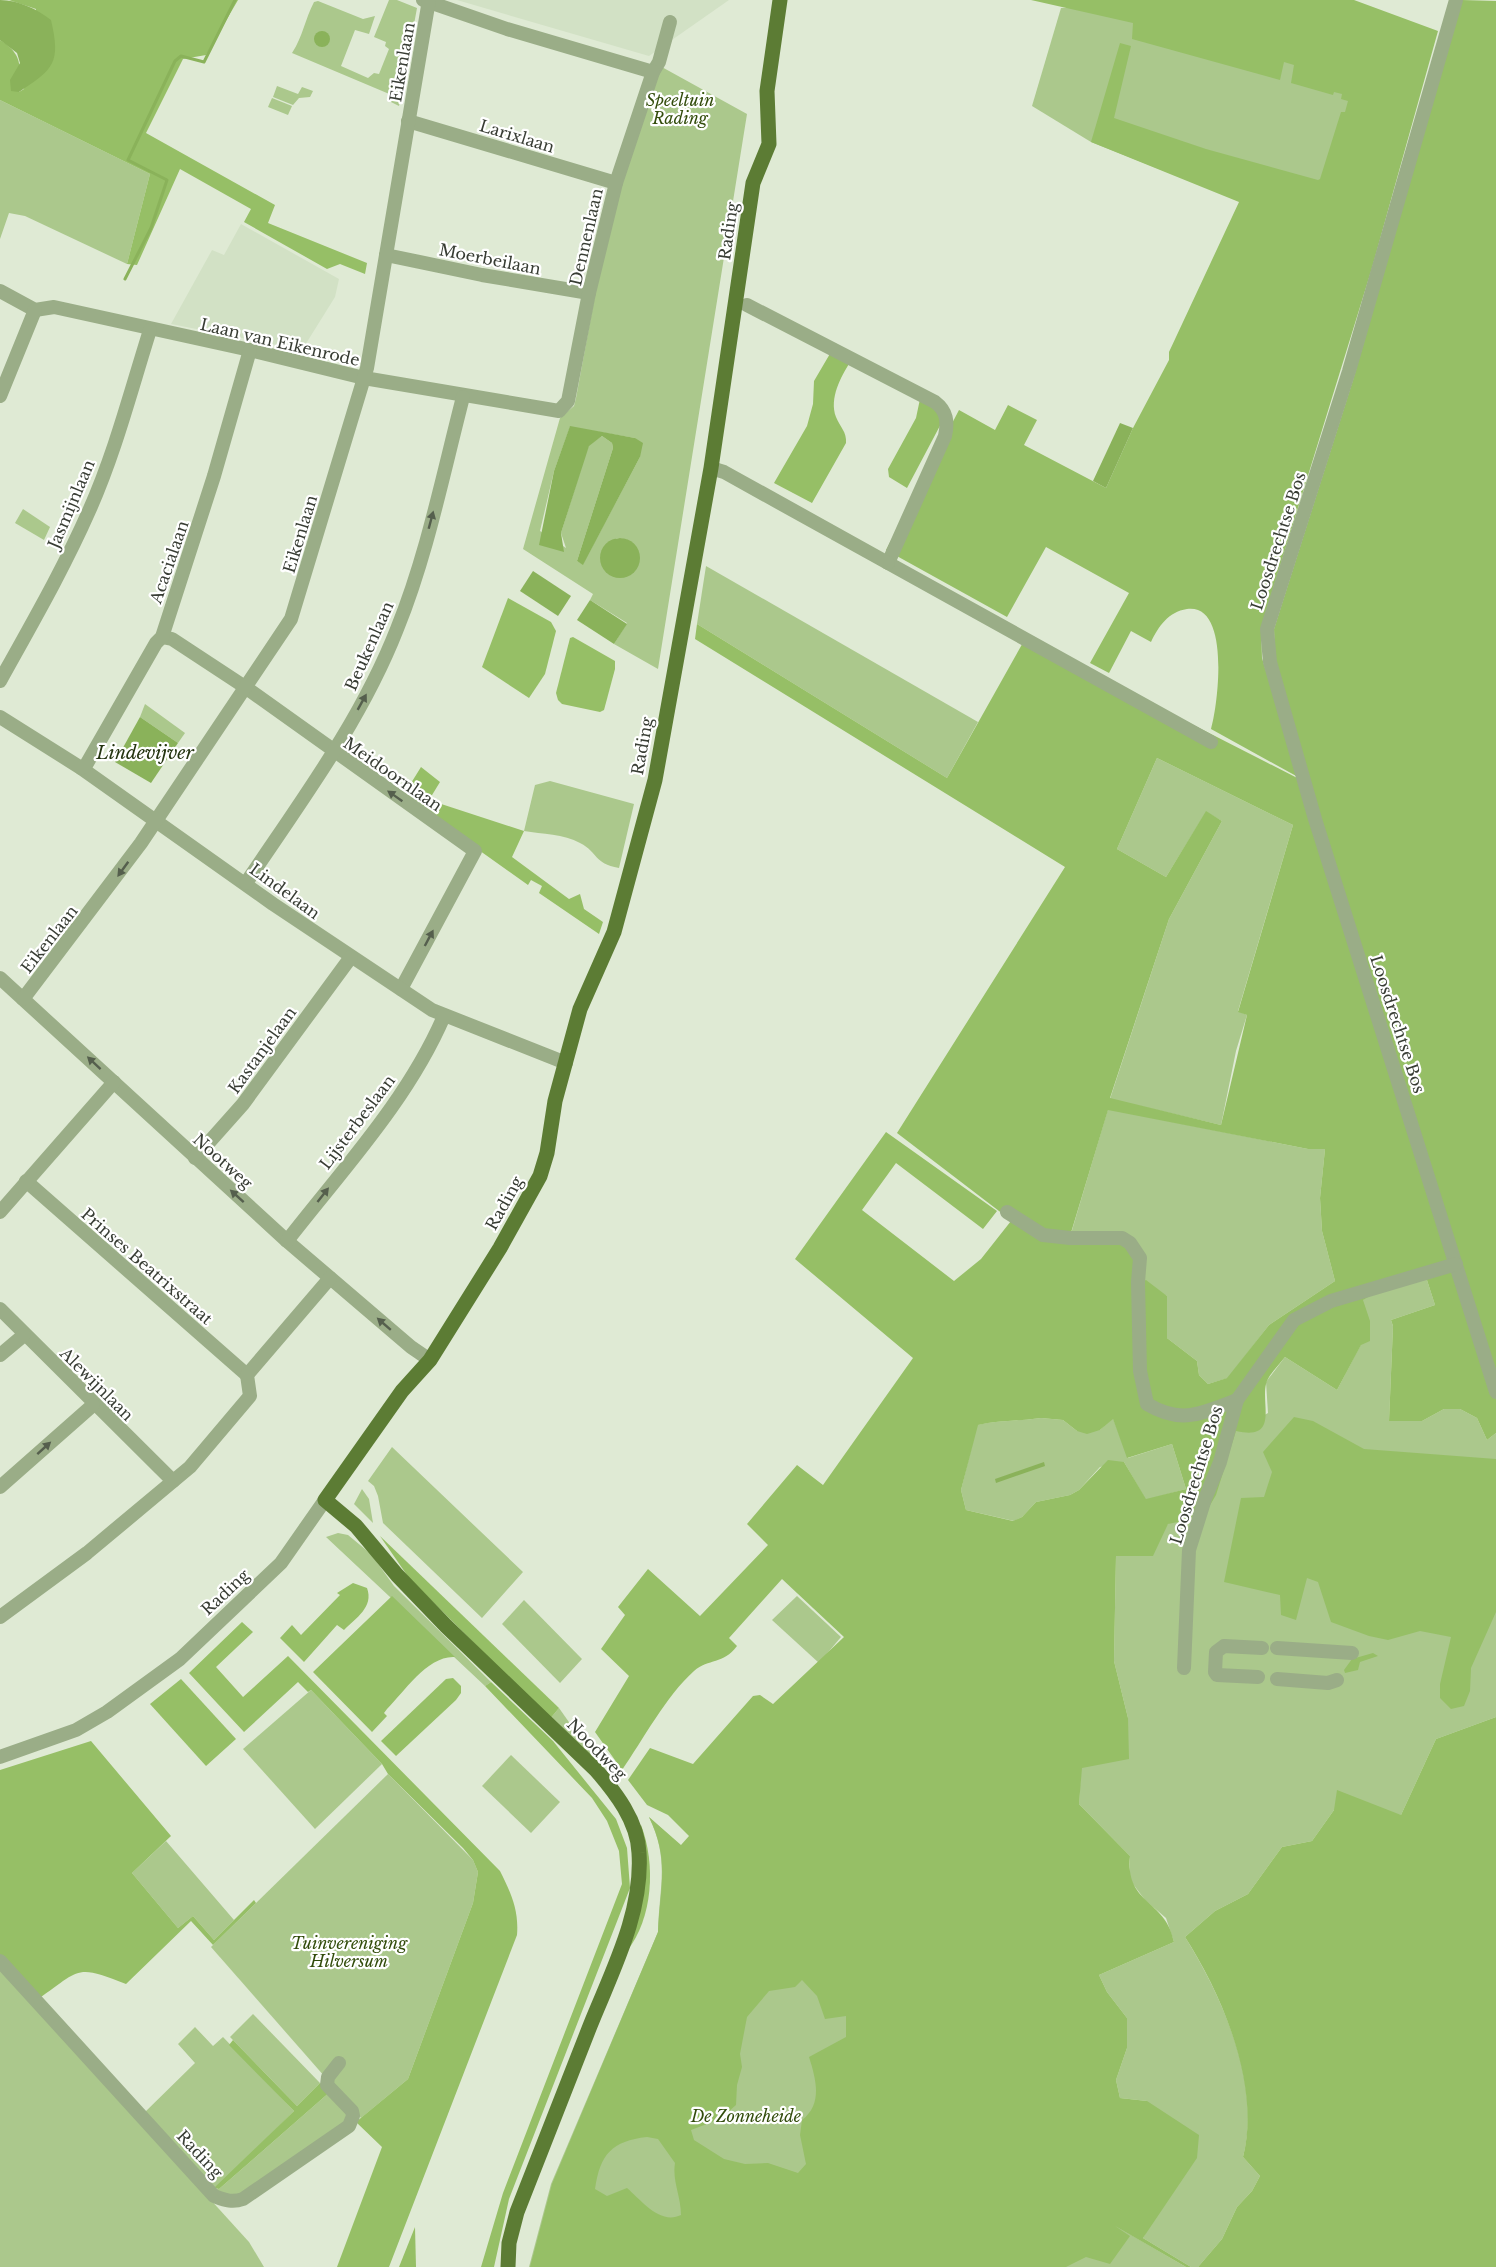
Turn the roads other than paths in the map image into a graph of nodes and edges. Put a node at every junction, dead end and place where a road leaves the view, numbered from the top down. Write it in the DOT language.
graph roads {
  1 [pos="780,0"];
  2 [pos="1456,0"];
  3 [pos="427,1"];
  4 [pos="670,22"];
  5 [pos="653,72"];
  6 [pos="408,122"];
  7 [pos="616,183"];
  8 [pos="386,255"];
  9 [pos="0,291"];
  10 [pos="589,293"];
  11 [pos="747,305"];
  12 [pos="35,310"];
  13 [pos="150,330"];
  14 [pos="250,350"];
  15 [pos="364,378"];
  16 [pos="0,396"];
  17 [pos="463,397"];
  18 [pos="559,411"];
  19 [pos="711,468"];
  20 [pos="888,563"];
  21 [pos="162,637"];
  22 [pos="0,681"];
  23 [pos="245,687"];
  24 [pos="0,717"];
  25 [pos="1211,742"];
  26 [pos="334,753"];
  27 [pos="81,768"];
  28 [pos="156,820"];
  29 [pos="246,882"];
  30 [pos="351,957"];
  31 [pos="1,981"];
  32 [pos="401,989"];
  33 [pos="23,999"];
  34 [pos="444,1016"];
  35 [pos="566,1063"];
  36 [pos="114,1082"];
  37 [pos="195,1158"];
  38 [pos="26,1181"];
  39 [pos="2,1203"];
  40 [pos="1007,1212"];
  41 [pos="287,1241"];
  42 [pos="1456,1264"];
  43 [pos="330,1278"];
  44 [pos="0,1309"];
  45 [pos="24,1335"];
  46 [pos="0,1355"];
  47 [pos="429,1360"];
  48 [pos="247,1375"];
  49 [pos="1496,1392"];
  50 [pos="1237,1400"];
  51 [pos="93,1404"];
  52 [pos="173,1481"];
  53 [pos="0,1487"];
  54 [pos="325,1500"];
  55 [pos="0,1617"];
  56 [pos="1262,1648"];
  57 [pos="1277,1648"];
  58 [pos="1352,1653"];
  59 [pos="1184,1668"];
  60 [pos="1258,1677"];
  61 [pos="1277,1679"];
  62 [pos="1337,1680"];
  63 [pos="0,1757"];
  64 [pos="0,1961"];
  65 [pos="339,2063"];
  66 [pos="508,2267"];
  1 -- 19 [label="main road, Rading"];
  2 -- 42 [label="street, Loosdrechtse Bos"];
  3 -- 5 [label="street"];
  3 -- 6 [label="street, Eikenlaan"];
  4 -- 5 [label="street, Dennenlaan"];
  5 -- 7 [label="street, Dennenlaan"];
  6 -- 7 [label="street, Larixlaan"];
  6 -- 8 [label="street, Eikenlaan"];
  7 -- 10 [label="street, Dennenlaan"];
  8 -- 10 [label="street, Moerbeilaan"];
  8 -- 15 [label="street, Eikenlaan"];
  9 -- 12 [label="street, Laan van Eikenrode"];
  10 -- 18 [label="street, Dennenlaan"];
  11 -- 20 [label="street"];
  12 -- 13 [label="street, Laan van Eikenrode"];
  12 -- 16 [label="street"];
  13 -- 14 [label="street, Laan van Eikenrode"];
  13 -- 22 [label="street, Jasmijnlaan"];
  14 -- 15 [label="street, Laan van Eikenrode"];
  14 -- 21 [label="street, Acacialaan"];
  15 -- 17 [label="street, Laan van Eikenrode"];
  15 -- 23 [label="street, Eikenlaan"];
  17 -- 18 [label="street, Laan van Eikenrode"];
  26 -- 17 [label="street, Beukenlaan, one-way"];
  19 -- 20 [label="street"];
  19 -- 35 [label="main road, Rading"];
  20 -- 25 [label="street"];
  21 -- 23 [label="street, Meidoornlaan"];
  21 -- 27 [label="street, Acacialaan"];
  23 -- 26 [label="street, Meidoornlaan"];
  23 -- 28 [label="street, Eikenlaan"];
  24 -- 27 [label="street, Lindelaan"];
  26 -- 29 [label="street, Beukenlaan"];
  32 -- 26 [label="street, Meidoornlaan, one-way"];
  27 -- 28 [label="street, Lindelaan"];
  28 -- 29 [label="street, Lindelaan"];
  28 -- 33 [label="street, Eikenlaan, one-way"];
  29 -- 30 [label="street, Lindelaan"];
  30 -- 32 [label="street, Lindelaan"];
  30 -- 37 [label="street, Kastanjelaan"];
  31 -- 33 [label="street, Nootweg"];
  32 -- 34 [label="street, Lindelaan"];
  36 -- 33 [label="street, Nootweg, one-way"];
  34 -- 35 [label="street, Lindelaan"];
  41 -- 34 [label="street, Lijsterbeslaan, one-way"];
  35 -- 47 [label="main road, Rading"];
  36 -- 37 [label="street, Nootweg"];
  36 -- 38 [label="street"];
  41 -- 37 [label="street, Nootweg, one-way"];
  38 -- 39 [label="street"];
  38 -- 48 [label="street, Prinses Beatrixstraat"];
  40 -- 50 [label="street, Loosdrechtse Bos"];
  41 -- 43 [label="street, Nootweg"];
  42 -- 49 [label="street, Loosdrechtse Bos"];
  42 -- 50 [label="street, Loosdrechtse Bos"];
  47 -- 43 [label="street, Nootweg, one-way"];
  43 -- 48 [label="street"];
  44 -- 45 [label="street, Alewijnlaan"];
  45 -- 46 [label="street"];
  45 -- 51 [label="street, Alewijnlaan"];
  47 -- 54 [label="main road, Rading"];
  48 -- 52 [label="street"];
  50 -- 59 [label="street, Loosdrechtse Bos"];
  51 -- 52 [label="street, Alewijnlaan"];
  53 -- 51 [label="street, one-way"];
  52 -- 55 [label="street"];
  54 -- 63 [label="street, Rading"];
  54 -- 66 [label="main road, Noodweg"];
  56 -- 60 [label="street"];
  57 -- 58 [label="street"];
  61 -- 62 [label="street"];
  64 -- 65 [label="street, Rading"];
}
